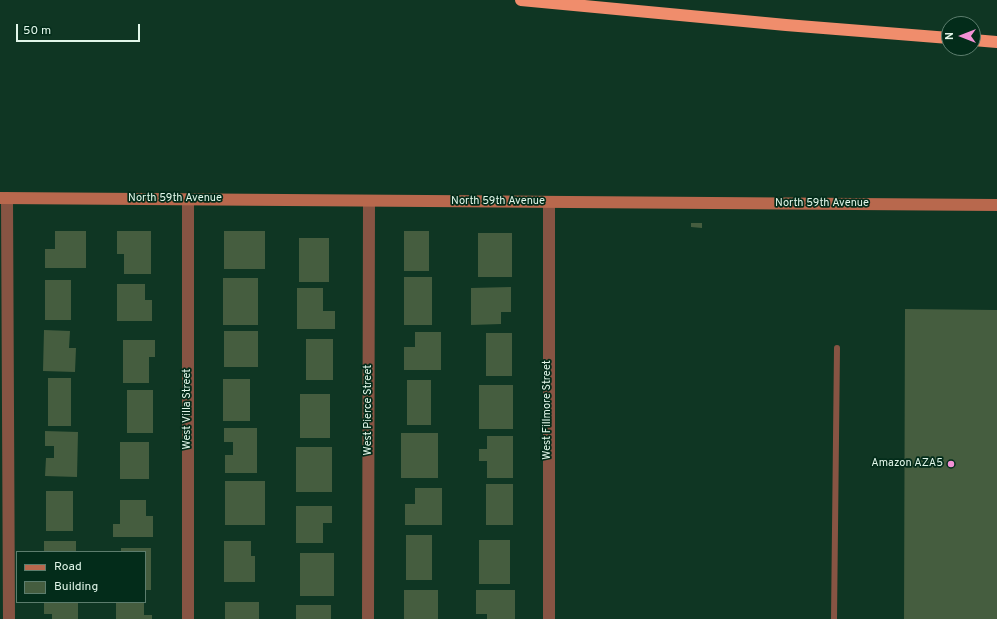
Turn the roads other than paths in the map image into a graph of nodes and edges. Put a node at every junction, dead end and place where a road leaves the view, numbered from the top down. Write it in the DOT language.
graph roads {
  1 [pos="521,0"];
  2 [pos="941,37"];
  3 [pos="981,41"];
  4 [pos="997,42"];
  5 [pos="4,198"];
  6 [pos="188,199"];
  7 [pos="369,201"];
  8 [pos="549,202"];
  9 [pos="997,205"];
  10 [pos="4,323"];
  11 [pos="837,348"];
  12 [pos="9,619"];
  13 [pos="188,619"];
  14 [pos="368,619"];
  15 [pos="549,619"];
  16 [pos="834,619"];
  1 -- 2 [label="highway"];
  3 -- 4 [label="highway"];
  5 -- 6 [label="main road, North 59th Avenue"];
  5 -- 10 [label="street"];
  6 -- 7 [label="main road, North 59th Avenue"];
  6 -- 13 [label="street, West Villa Street"];
  7 -- 8 [label="main road, North 59th Avenue"];
  7 -- 14 [label="street, West Pierce Street"];
  8 -- 9 [label="main road, North 59th Avenue"];
  8 -- 15 [label="street, West Fillmore Street"];
  10 -- 12 [label="street"];
  11 -- 16 [label="lane"];
}
